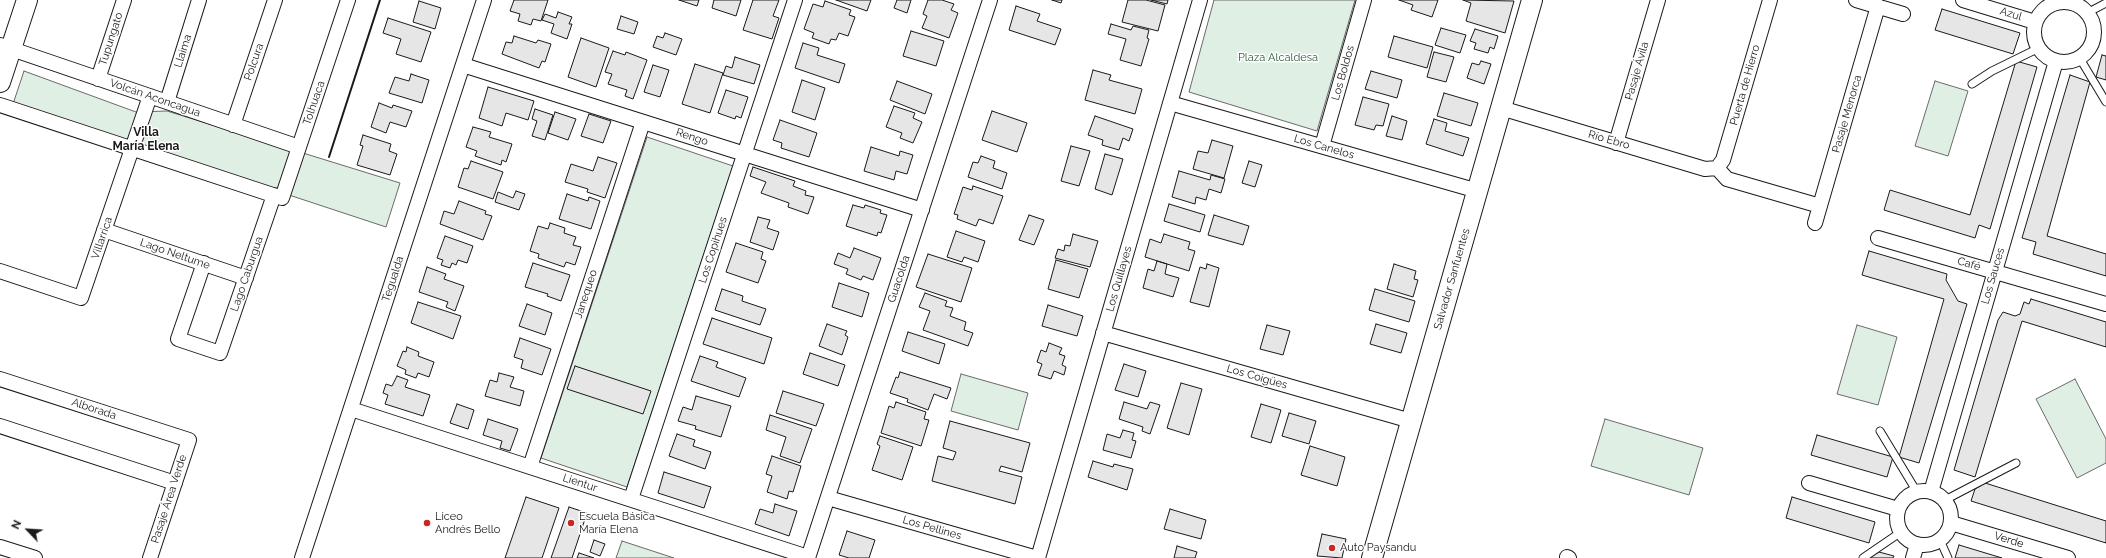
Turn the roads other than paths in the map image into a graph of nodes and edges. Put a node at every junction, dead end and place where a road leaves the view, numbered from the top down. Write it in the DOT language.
graph roads {
  1 [pos="27,0"];
  2 [pos="124,0"];
  3 [pos="199,0"];
  4 [pos="275,0"];
  5 [pos="348,0"];
  6 [pos="484,0"];
  7 [pos="795,0"];
  8 [pos="990,0"];
  9 [pos="1200,0"];
  10 [pos="1364,0"];
  11 [pos="1532,0"];
  12 [pos="1658,0"];
  13 [pos="1770,0"];
  14 [pos="1856,0"];
  15 [pos="1964,0"];
  16 [pos="2072,1"];
  17 [pos="2055,2"];
  18 [pos="2106,3"];
  19 [pos="1878,6"];
  20 [pos="2087,13"];
  21 [pos="1903,14"];
  22 [pos="2035,22"];
  23 [pos="2100,39"];
  24 [pos="5,47"];
  25 [pos="2039,48"];
  26 [pos="2079,57"];
  27 [pos="2056,61"];
  28 [pos="463,65"];
  29 [pos="98,79"];
  30 [pos="0,82"];
  31 [pos="1972,84"];
  32 [pos="150,96"];
  33 [pos="167,102"];
  34 [pos="2106,102"];
  35 [pos="1170,103"];
  36 [pos="0,105"];
  37 [pos="1501,108"];
  38 [pos="643,122"];
  39 [pos="233,125"];
  40 [pos="1616,142"];
  41 [pos="1322,146"];
  42 [pos="299,147"];
  43 [pos="132,148"];
  44 [pos="744,154"];
  45 [pos="1717,168"];
  46 [pos="1478,191"];
  47 [pos="274,195"];
  48 [pos="1820,206"];
  49 [pos="922,210"];
  50 [pos="1815,222"];
  51 [pos="104,230"];
  52 [pos="1878,238"];
  53 [pos="204,264"];
  54 [pos="0,271"];
  55 [pos="1994,271"];
  56 [pos="246,278"];
  57 [pos="2106,304"];
  58 [pos="1103,333"];
  59 [pos="0,379"];
  60 [pos="351,408"];
  61 [pos="1411,421"];
  62 [pos="0,426"];
  63 [pos="1880,430"];
  64 [pos="189,440"];
  65 [pos="2016,463"];
  66 [pos="530,467"];
  67 [pos="1809,482"];
  68 [pos="175,483"];
  69 [pos="1917,492"];
  70 [pos="1931,492"];
  71 [pos="828,498"];
  72 [pos="631,499"];
  73 [pos="1945,500"];
  74 [pos="1898,509"];
  75 [pos="1951,523"];
  76 [pos="1901,532"];
  77 [pos="1940,540"];
  78 [pos="1917,544"];
  79 [pos="0,547"];
  80 [pos="35,558"];
  81 [pos="150,558"];
  82 [pos="302,558"];
  83 [pos="808,558"];
  84 [pos="1038,558"];
  85 [pos="1372,558"];
  86 [pos="1863,558"];
  87 [pos="1913,558"];
  88 [pos="1948,558"];
  89 [pos="2068,558"];
  1 -- 24 [label="street"];
  2 -- 29 [label="street, Tupungato"];
  3 -- 33 [label="street, Llaima"];
  4 -- 39 [label="street, Polcura"];
  5 -- 42 [label="street, Tolhuaca"];
  6 -- 28 [label="street, Tegualda"];
  7 -- 44 [label="street, Los Copihues"];
  8 -- 49 [label="street, Guacolda"];
  9 -- 35 [label="street, Los Quillayes"];
  10 -- 41 [label="street, Los Boldos"];
  11 -- 37 [label="street, Salvador Sanfuentes"];
  12 -- 40 [label="street, Pasaje Ávila"];
  13 -- 45 [label="street, Puerta de Hierro"];
  14 -- 19 [label="street"];
  15 -- 22 [label="street, Azul"];
  16 -- 17 [label="street"];
  16 -- 20 [label="street"];
  17 -- 22 [label="street"];
  18 -- 20 [label="lane"];
  19 -- 21 [label="street"];
  19 -- 48 [label="street, Pasaje Menorca"];
  20 -- 23 [label="street"];
  22 -- 25 [label="street"];
  23 -- 26 [label="street"];
  24 -- 29 [label="street, Volcán Aconcagua"];
  24 -- 30 [label="street"];
  25 -- 27 [label="street"];
  25 -- 31 [label="lane"];
  26 -- 27 [label="street"];
  26 -- 34 [label="lane"];
  27 -- 55 [label="street, Los Sauces"];
  28 -- 38 [label="street, Rengo"];
  28 -- 60 [label="street, Tegualda"];
  29 -- 32 [label="street, Volcán Aconcagua"];
  32 -- 33 [label="street, Volcán Aconcagua"];
  32 -- 43 [label="street, Villarrica"];
  33 -- 39 [label="street, Volcán Aconcagua"];
  35 -- 41 [label="street, Los Canelos"];
  35 -- 58 [label="street, Los Quillayes"];
  36 -- 43 [label="street"];
  37 -- 40 [label="street, Río Ebro"];
  37 -- 46 [label="street, Salvador Sanfuentes"];
  38 -- 44 [label="street, Rengo"];
  38 -- 66 [label="street, Janequeo"];
  39 -- 42 [label="street, Volcán Aconcagua"];
  40 -- 45 [label="street, Río Ebro"];
  41 -- 46 [label="street, Los Canelos"];
  42 -- 47 [label="street, Tolhuaca"];
  43 -- 47 [label="street"];
  43 -- 51 [label="street, Villarrica"];
  44 -- 49 [label="street, Rengo"];
  44 -- 72 [label="street, Los Copihues"];
  45 -- 48 [label="street"];
  46 -- 61 [label="street, Salvador Sanfuentes"];
  47 -- 56 [label="street, Lago Caburgua"];
  48 -- 50 [label="street, Pasaje Menorca"];
  49 -- 71 [label="street, Guacolda"];
  51 -- 53 [label="street, Lago Neltume"];
  51 -- 54 [label="street, Villarrica"];
  52 -- 55 [label="street, Café"];
  53 -- 56 [label="street, Lago Neltume"];
  53 -- 56 [label="street, Lago Caburgua"];
  55 -- 57 [label="street, Café"];
  55 -- 70 [label="street, Los Sauces"];
  58 -- 61 [label="street, Los Coigües"];
  58 -- 84 [label="street, Los Quillayes"];
  59 -- 64 [label="street, Alborada"];
  60 -- 66 [label="street, Lientur"];
  60 -- 82 [label="street, Tegualda"];
  61 -- 85 [label="street, Salvador Sanfuentes"];
  62 -- 68 [label="street"];
  63 -- 69 [label="lane"];
  64 -- 68 [label="street, Pasaje Área Verde"];
  65 -- 73 [label="lane"];
  66 -- 72 [label="street, Lientur"];
  67 -- 74 [label="street"];
  68 -- 81 [label="street, Pasaje Área Verde"];
  69 -- 70 [label="street"];
  69 -- 74 [label="street"];
  70 -- 73 [label="street"];
  71 -- 83 [label="street, Guacolda"];
  71 -- 84 [label="street, Los Pellines"];
  72 -- 83 [label="street, Lientur"];
  73 -- 75 [label="street"];
  74 -- 76 [label="street"];
  75 -- 77 [label="street"];
  75 -- 89 [label="street, Verde"];
  76 -- 78 [label="street"];
  76 -- 86 [label="lane"];
  77 -- 78 [label="street"];
  77 -- 88 [label="lane"];
  78 -- 87 [label="street"];
  79 -- 80 [label="street"];
}
